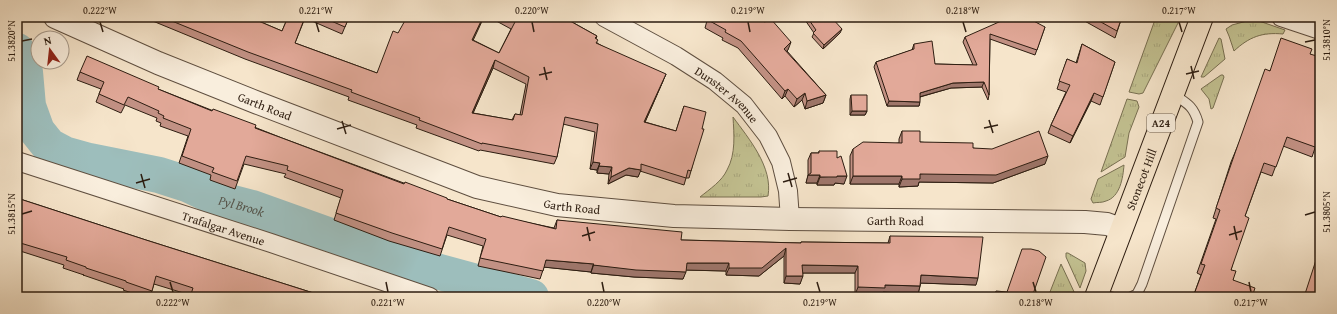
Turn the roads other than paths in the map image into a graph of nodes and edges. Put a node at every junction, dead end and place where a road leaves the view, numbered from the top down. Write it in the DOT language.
graph roads {
  1 [pos="55,17"];
  2 [pos="604,17"];
  3 [pos="1202,17"];
  4 [pos="1281,17"];
  5 [pos="1320,30"];
  6 [pos="1172,94"];
  7 [pos="17,161"];
  8 [pos="790,219"];
  9 [pos="1121,229"];
  10 [pos="1102,296"];
  11 [pos="430,297"];
  12 [pos="1131,297"];
  1 -- 8 [label="street, Garth Road"];
  2 -- 8 [label="street, Dunster Avenue"];
  3 -- 6 [label="highway, Stonecot Hill / A24"];
  4 -- 5 [label="street"];
  6 -- 9 [label="highway, Stonecot Hill / A24"];
  6 -- 12 [label="lane"];
  7 -- 11 [label="street, Trafalgar Avenue"];
  8 -- 9 [label="street, Garth Road"];
  9 -- 10 [label="highway, Stonecot Hill / A24"];
}
